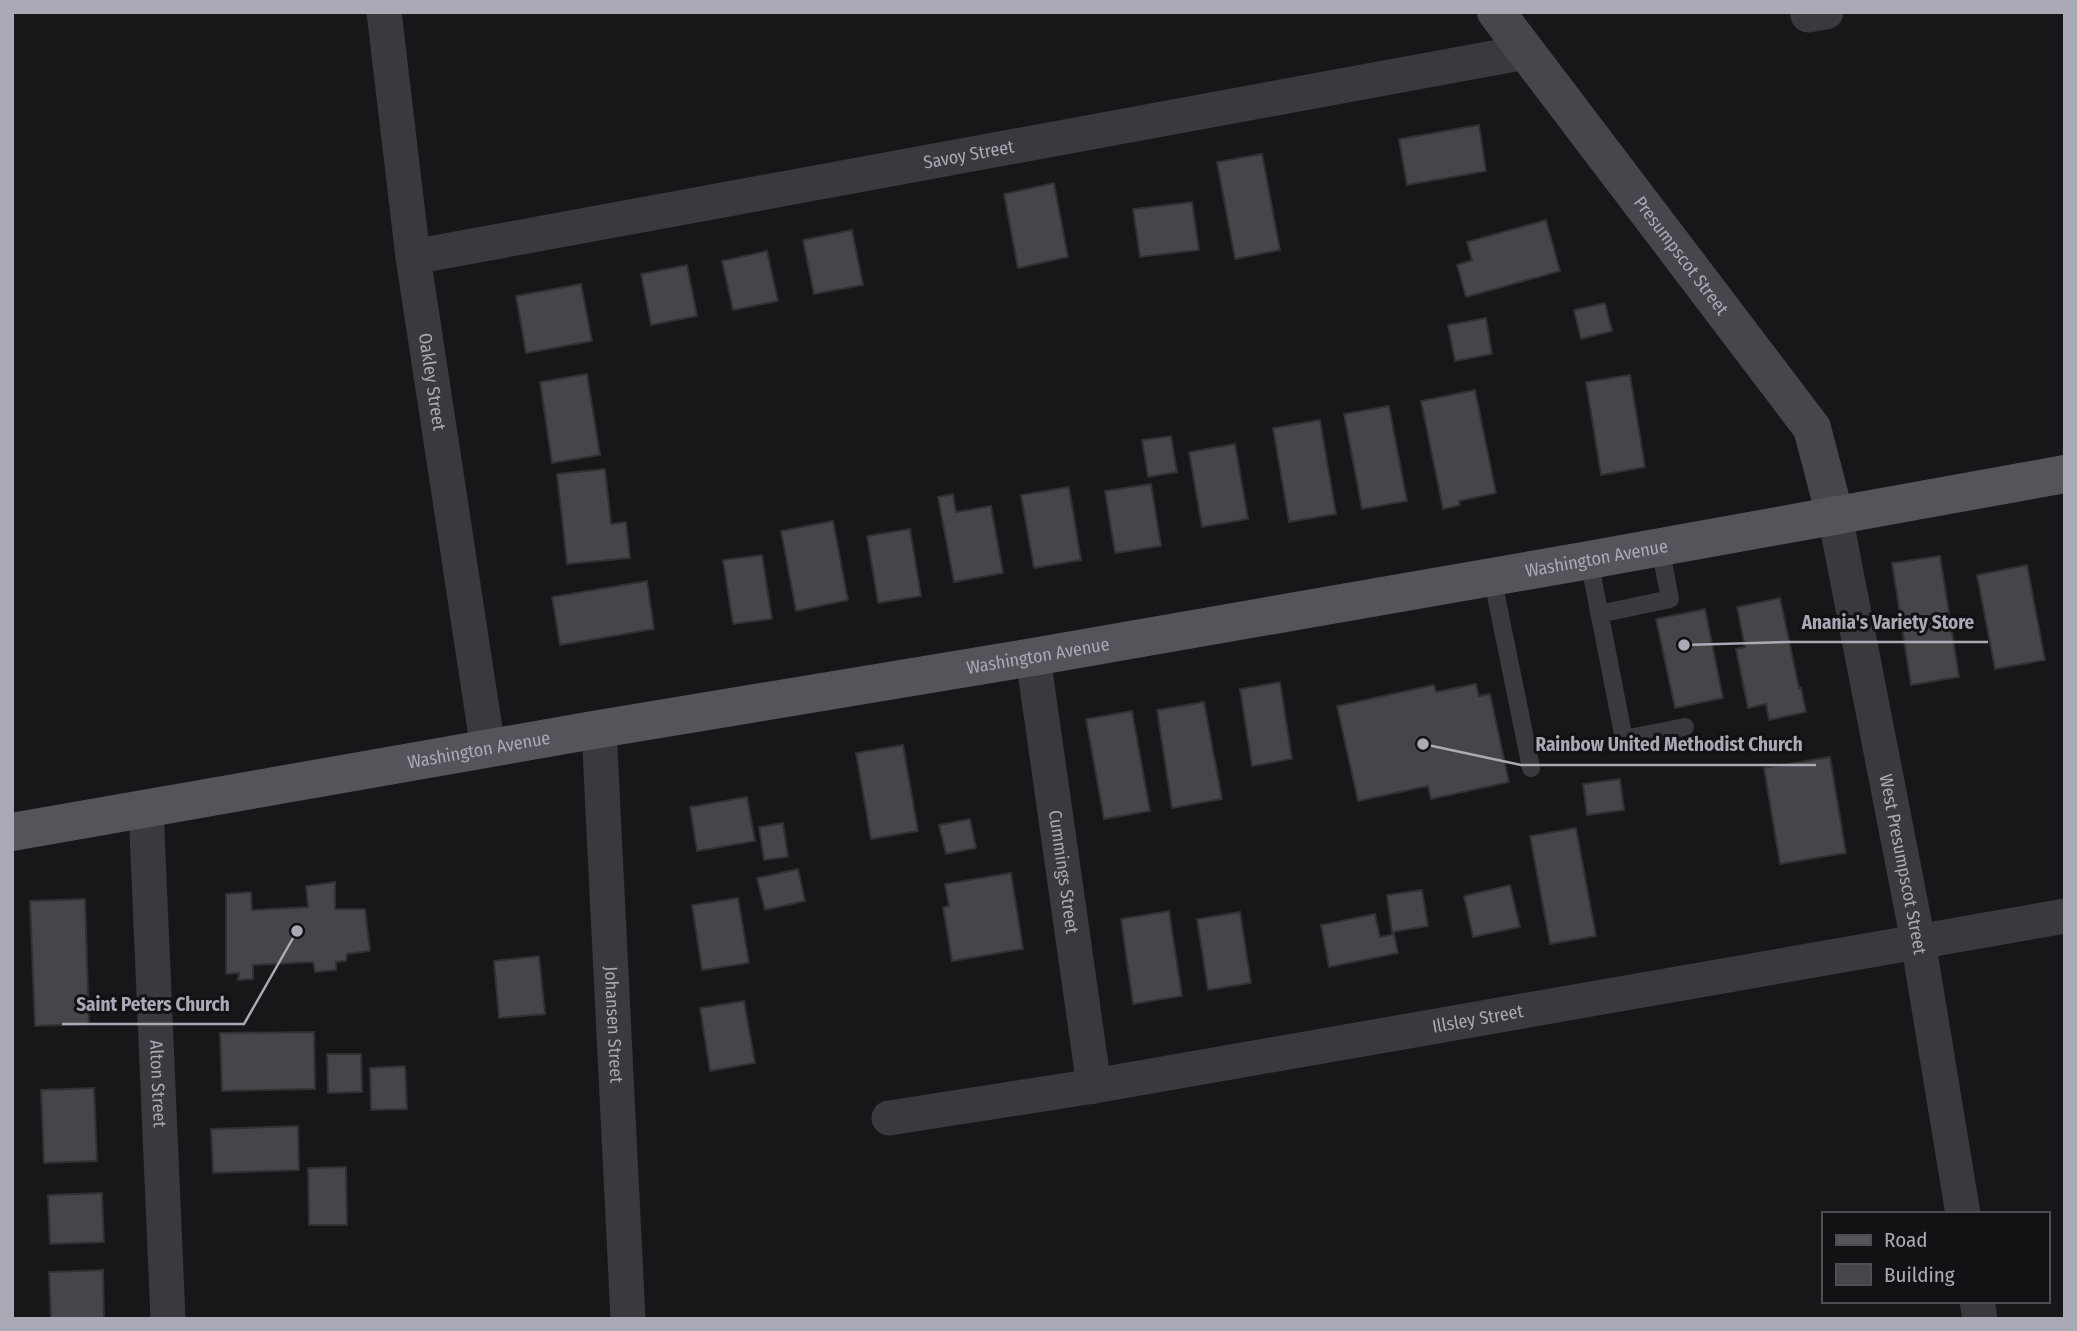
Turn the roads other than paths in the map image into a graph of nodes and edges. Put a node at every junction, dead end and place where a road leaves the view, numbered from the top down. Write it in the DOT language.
graph roads {
  1 [pos="384,12"];
  2 [pos="1496,12"];
  3 [pos="1526,52"];
  4 [pos="413,257"];
  5 [pos="2065,474"];
  6 [pos="1835,516"];
  7 [pos="1660,547"];
  8 [pos="1589,560"];
  9 [pos="1492,576"];
  10 [pos="1599,614"];
  11 [pos="1033,657"];
  12 [pos="1685,727"];
  13 [pos="599,729"];
  14 [pos="488,749"];
  15 [pos="1531,768"];
  16 [pos="146,808"];
  17 [pos="12,832"];
  18 [pos="2065,916"];
  19 [pos="1918,941"];
  20 [pos="1094,1086"];
  21 [pos="888,1118"];
  22 [pos="1963,1212"];
  23 [pos="168,1319"];
  24 [pos="628,1319"];
  1 -- 4 [label="street, Oakley Street"];
  2 -- 3 [label="street, Presumpscot Street"];
  3 -- 4 [label="street, Savoy Street"];
  3 -- 6 [label="street, Presumpscot Street"];
  4 -- 14 [label="street, Oakley Street"];
  5 -- 6 [label="main road, Washington Avenue"];
  6 -- 7 [label="main road, Washington Avenue"];
  6 -- 19 [label="street, West Presumpscot Street"];
  7 -- 8 [label="main road, Washington Avenue"];
  7 -- 10 [label="lane"];
  8 -- 9 [label="main road, Washington Avenue"];
  8 -- 10 [label="lane"];
  9 -- 11 [label="main road, Washington Avenue"];
  9 -- 15 [label="lane"];
  10 -- 12 [label="lane"];
  11 -- 13 [label="main road, Washington Avenue"];
  11 -- 20 [label="street, Cummings Street"];
  13 -- 14 [label="main road, Washington Avenue"];
  13 -- 24 [label="street, Johansen Street"];
  14 -- 16 [label="main road, Washington Avenue"];
  16 -- 17 [label="main road, Washington Avenue"];
  16 -- 23 [label="street, Alton Street"];
  18 -- 19 [label="street, Illsley Street"];
  19 -- 20 [label="street, Illsley Street"];
  19 -- 22 [label="street, West Presumpscot Street"];
  20 -- 21 [label="street, Illsley Street"];
}
